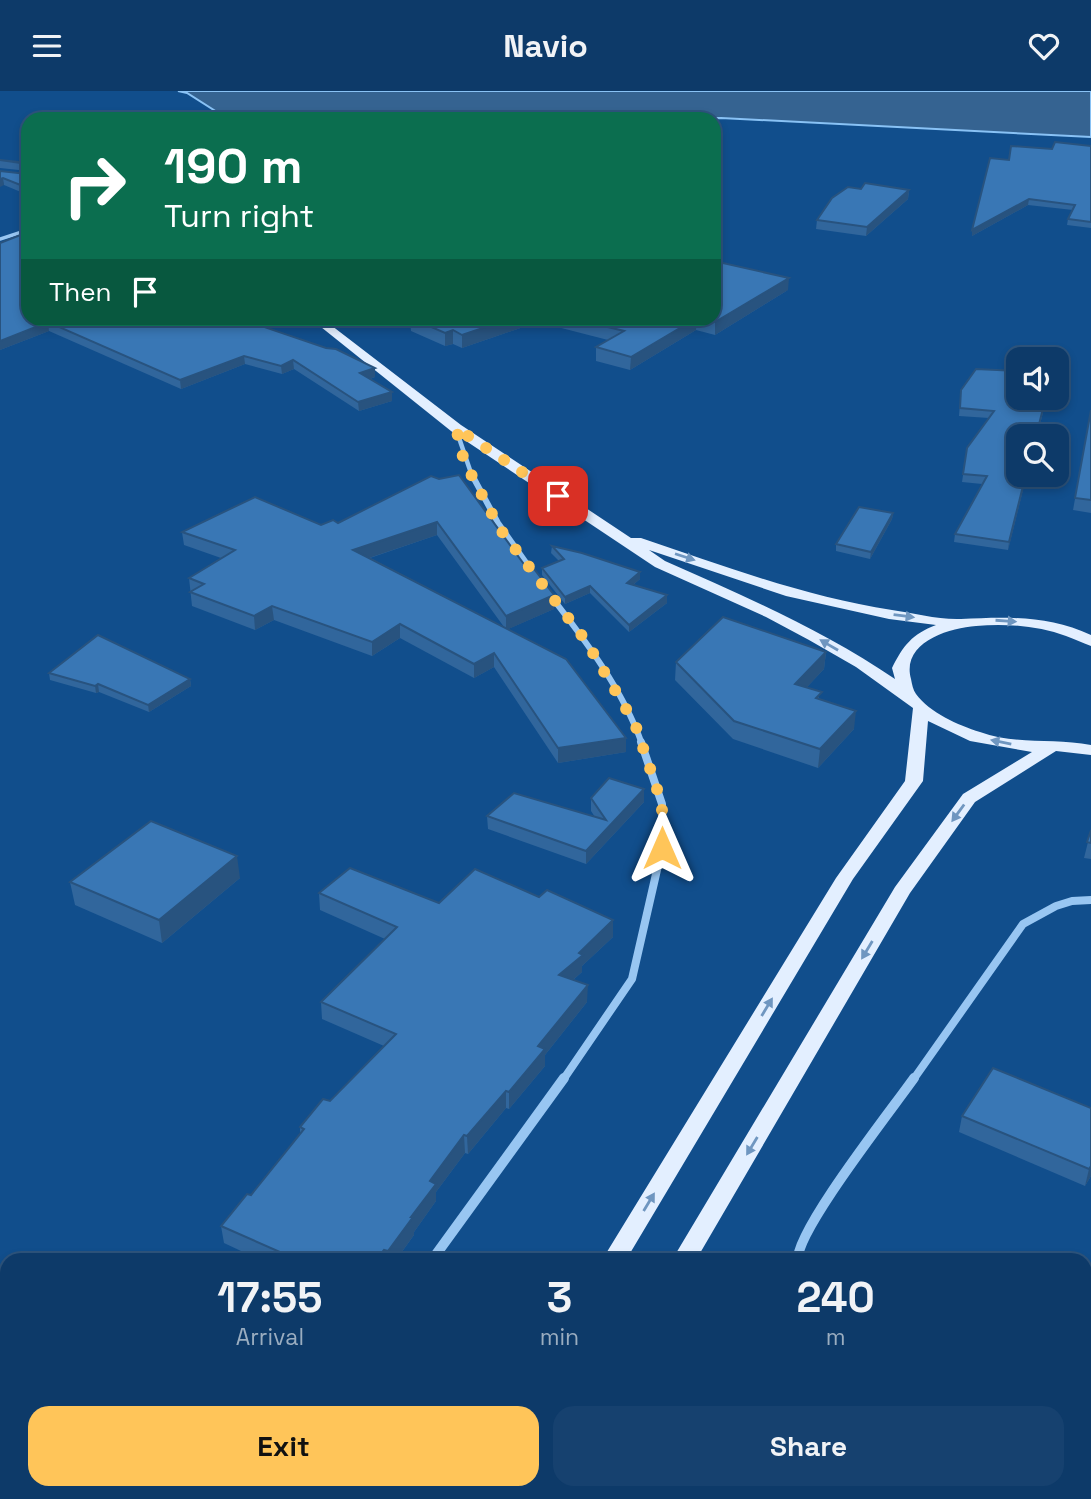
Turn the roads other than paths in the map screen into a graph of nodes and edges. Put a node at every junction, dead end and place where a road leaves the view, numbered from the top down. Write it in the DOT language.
graph roads {
  1 [pos="21,232"];
  2 [pos="0,239"];
  3 [pos="325,326"];
  4 [pos="456,428"];
  5 [pos="620,536"];
  6 [pos="538,580"];
  7 [pos="546,590"];
  8 [pos="961,624"];
  9 [pos="1091,641"];
  10 [pos="914,701"];
  11 [pos="1091,740"];
  12 [pos="1061,746"];
  13 [pos="1091,750"];
  14 [pos="1091,899"];
  15 [pos="437,1253"];
  16 [pos="618,1253"];
  17 [pos="688,1253"];
  18 [pos="797,1253"];
  1 -- 2 [label="street"];
  3 -- 4 [label="main road"];
  4 -- 5 [label="main road"];
  4 -- 6 [label="street"];
  5 -- 8 [label="main road, one-way"];
  10 -- 5 [label="main road, one-way"];
  7 -- 15 [label="street"];
  8 -- 9 [label="main road, one-way"];
  8 -- 10 [label="main road"];
  12 -- 10 [label="main road, one-way"];
  16 -- 10 [label="main road, one-way"];
  11 -- 12 [label="main road"];
  12 -- 13 [label="main road"];
  12 -- 17 [label="main road, one-way"];
  14 -- 18 [label="street"];
}
